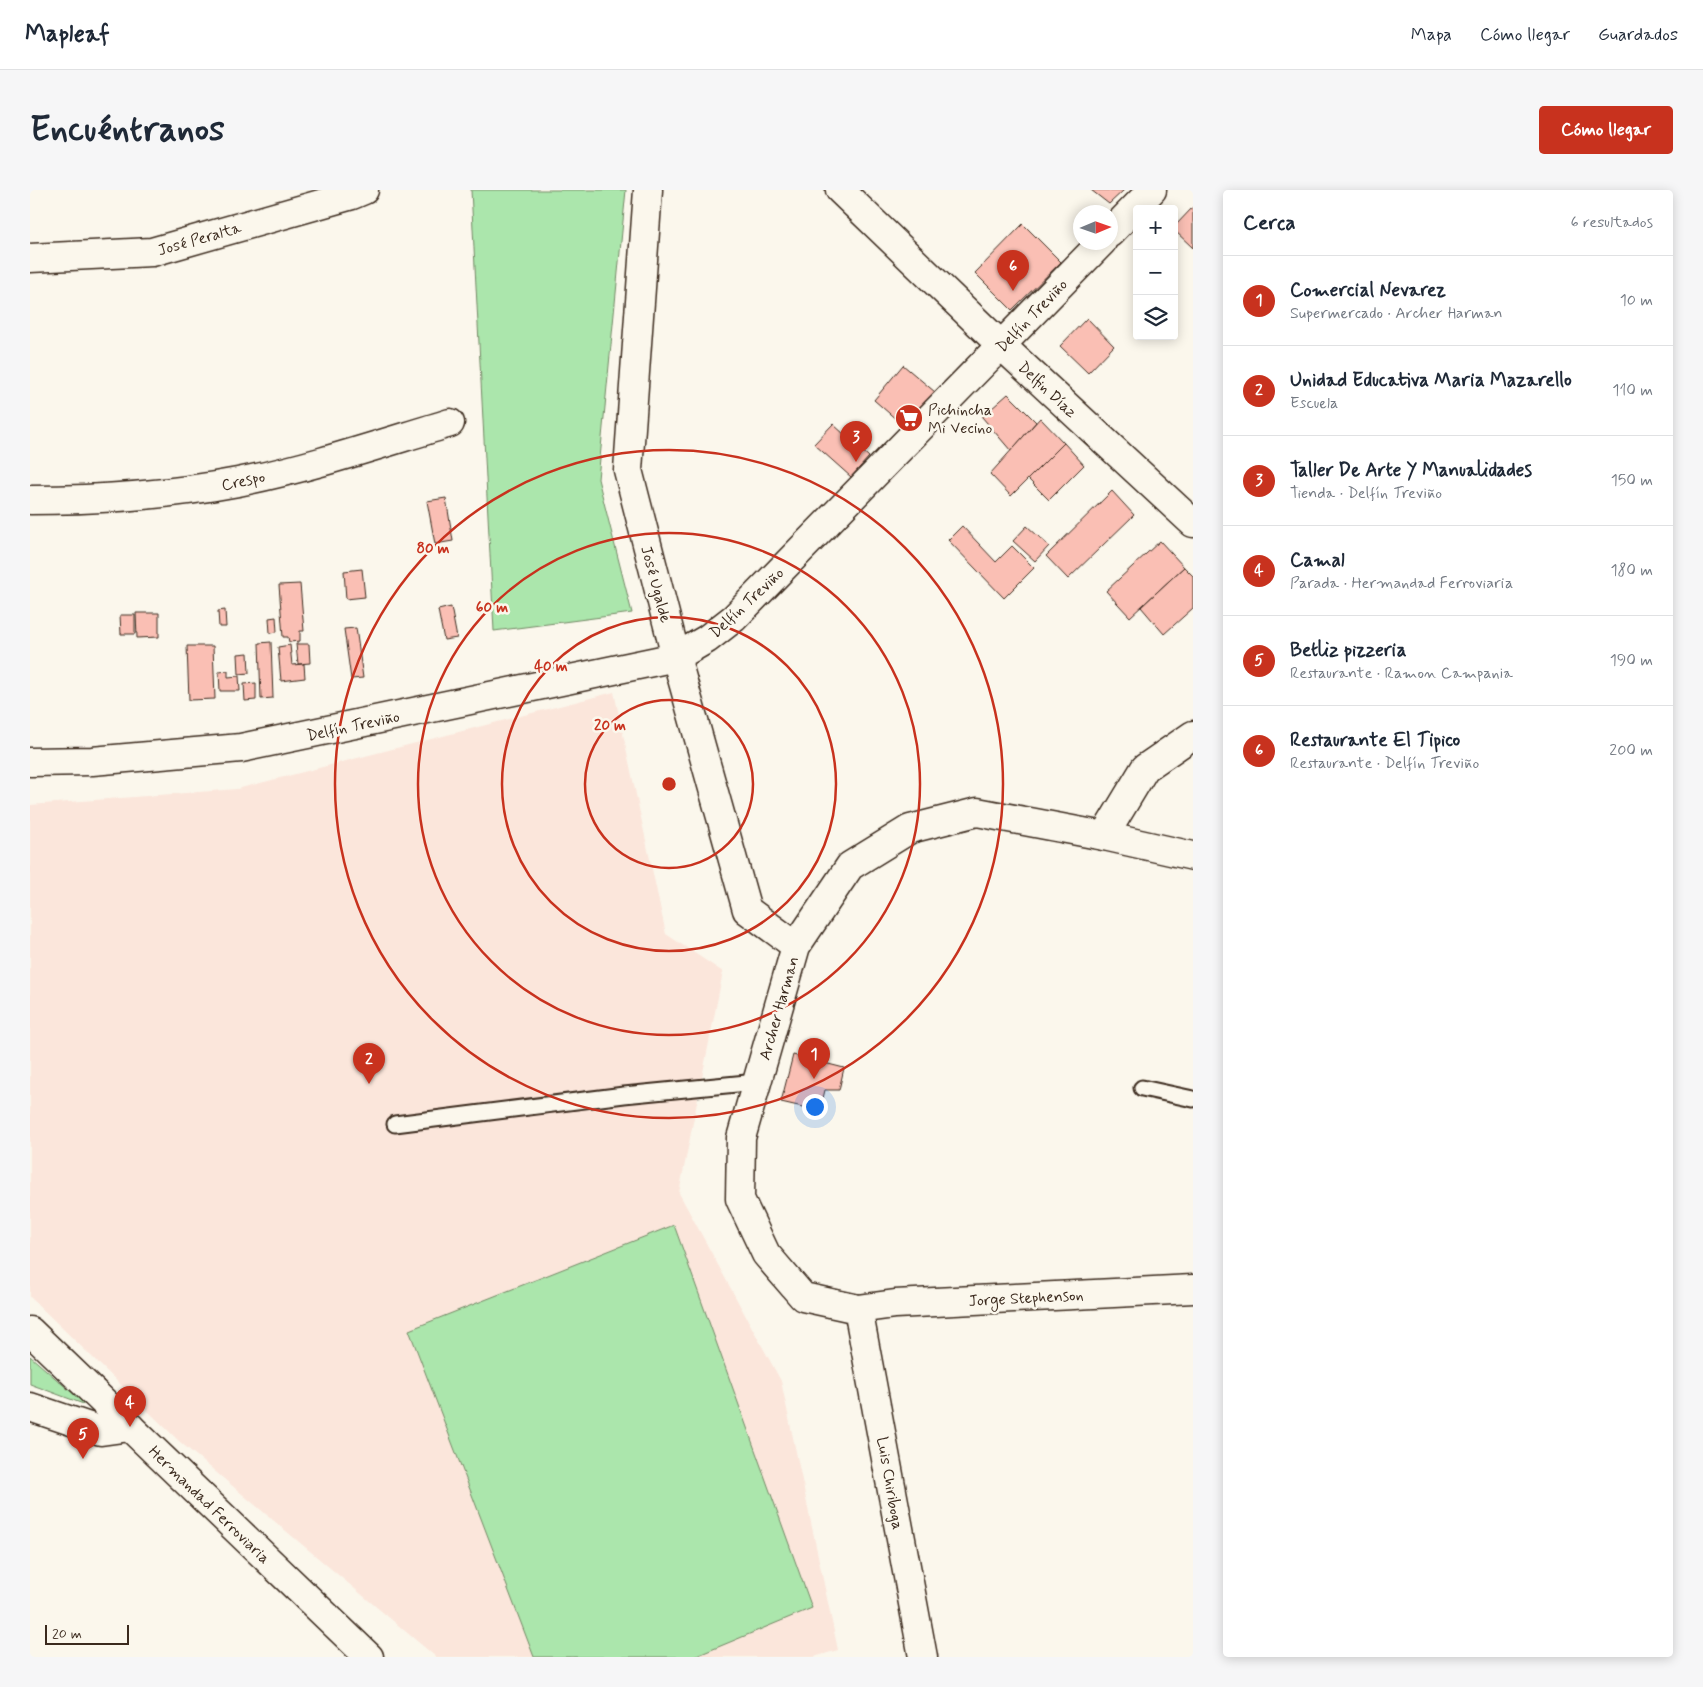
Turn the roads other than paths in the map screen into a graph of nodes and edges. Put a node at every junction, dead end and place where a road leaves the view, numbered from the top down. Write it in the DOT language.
graph roads {
  1 [pos="364,190"];
  2 [pos="648,190"];
  3 [pos="840,190"];
  4 [pos="1152,190"];
  5 [pos="1118,225"];
  6 [pos="1094,250"];
  7 [pos="30,258"];
  8 [pos="1002,346"];
  9 [pos="450,423"];
  10 [pos="30,500"];
  11 [pos="1193,523"];
  12 [pos="676,657"];
  13 [pos="1193,735"];
  14 [pos="30,762"];
  15 [pos="1104,836"];
  16 [pos="1193,856"];
  17 [pos="796,946"];
  18 [pos="757,1082"];
  19 [pos="1142,1088"];
  20 [pos="1193,1099"];
  21 [pos="394,1124"];
  22 [pos="1193,1289"];
  23 [pos="858,1309"];
  24 [pos="30,1331"];
  25 [pos="30,1407"];
  26 [pos="130,1427"];
  27 [pos="369,1657"];
  28 [pos="923,1657"];
  1 -- 7 [label="street, José Peralta"];
  2 -- 12 [label="street, José Ugalde"];
  3 -- 8 [label="street, Delfin Díaz"];
  4 -- 5 [label="street"];
  6 -- 8 [label="street, Delfín Treviño"];
  8 -- 11 [label="street, Delfin Díaz"];
  8 -- 12 [label="street, Delfín Treviño"];
  9 -- 10 [label="street, Crespo"];
  12 -- 14 [label="street, Delfín Treviño"];
  12 -- 17 [label="street, José Ugalde"];
  13 -- 15 [label="street"];
  15 -- 16 [label="street, Archer Harman"];
  15 -- 17 [label="street, Archer Harman"];
  17 -- 18 [label="street, Archer Harman"];
  18 -- 21 [label="lane"];
  18 -- 23 [label="street, Archer Harman"];
  19 -- 20 [label="lane"];
  22 -- 23 [label="street, Jorge Stephenson"];
  23 -- 28 [label="street, Luis Chiriboga"];
  24 -- 26 [label="street, Hermandad Ferroviaria"];
  25 -- 26 [label="street"];
  26 -- 27 [label="street, Hermandad Ferroviaria"];
}
